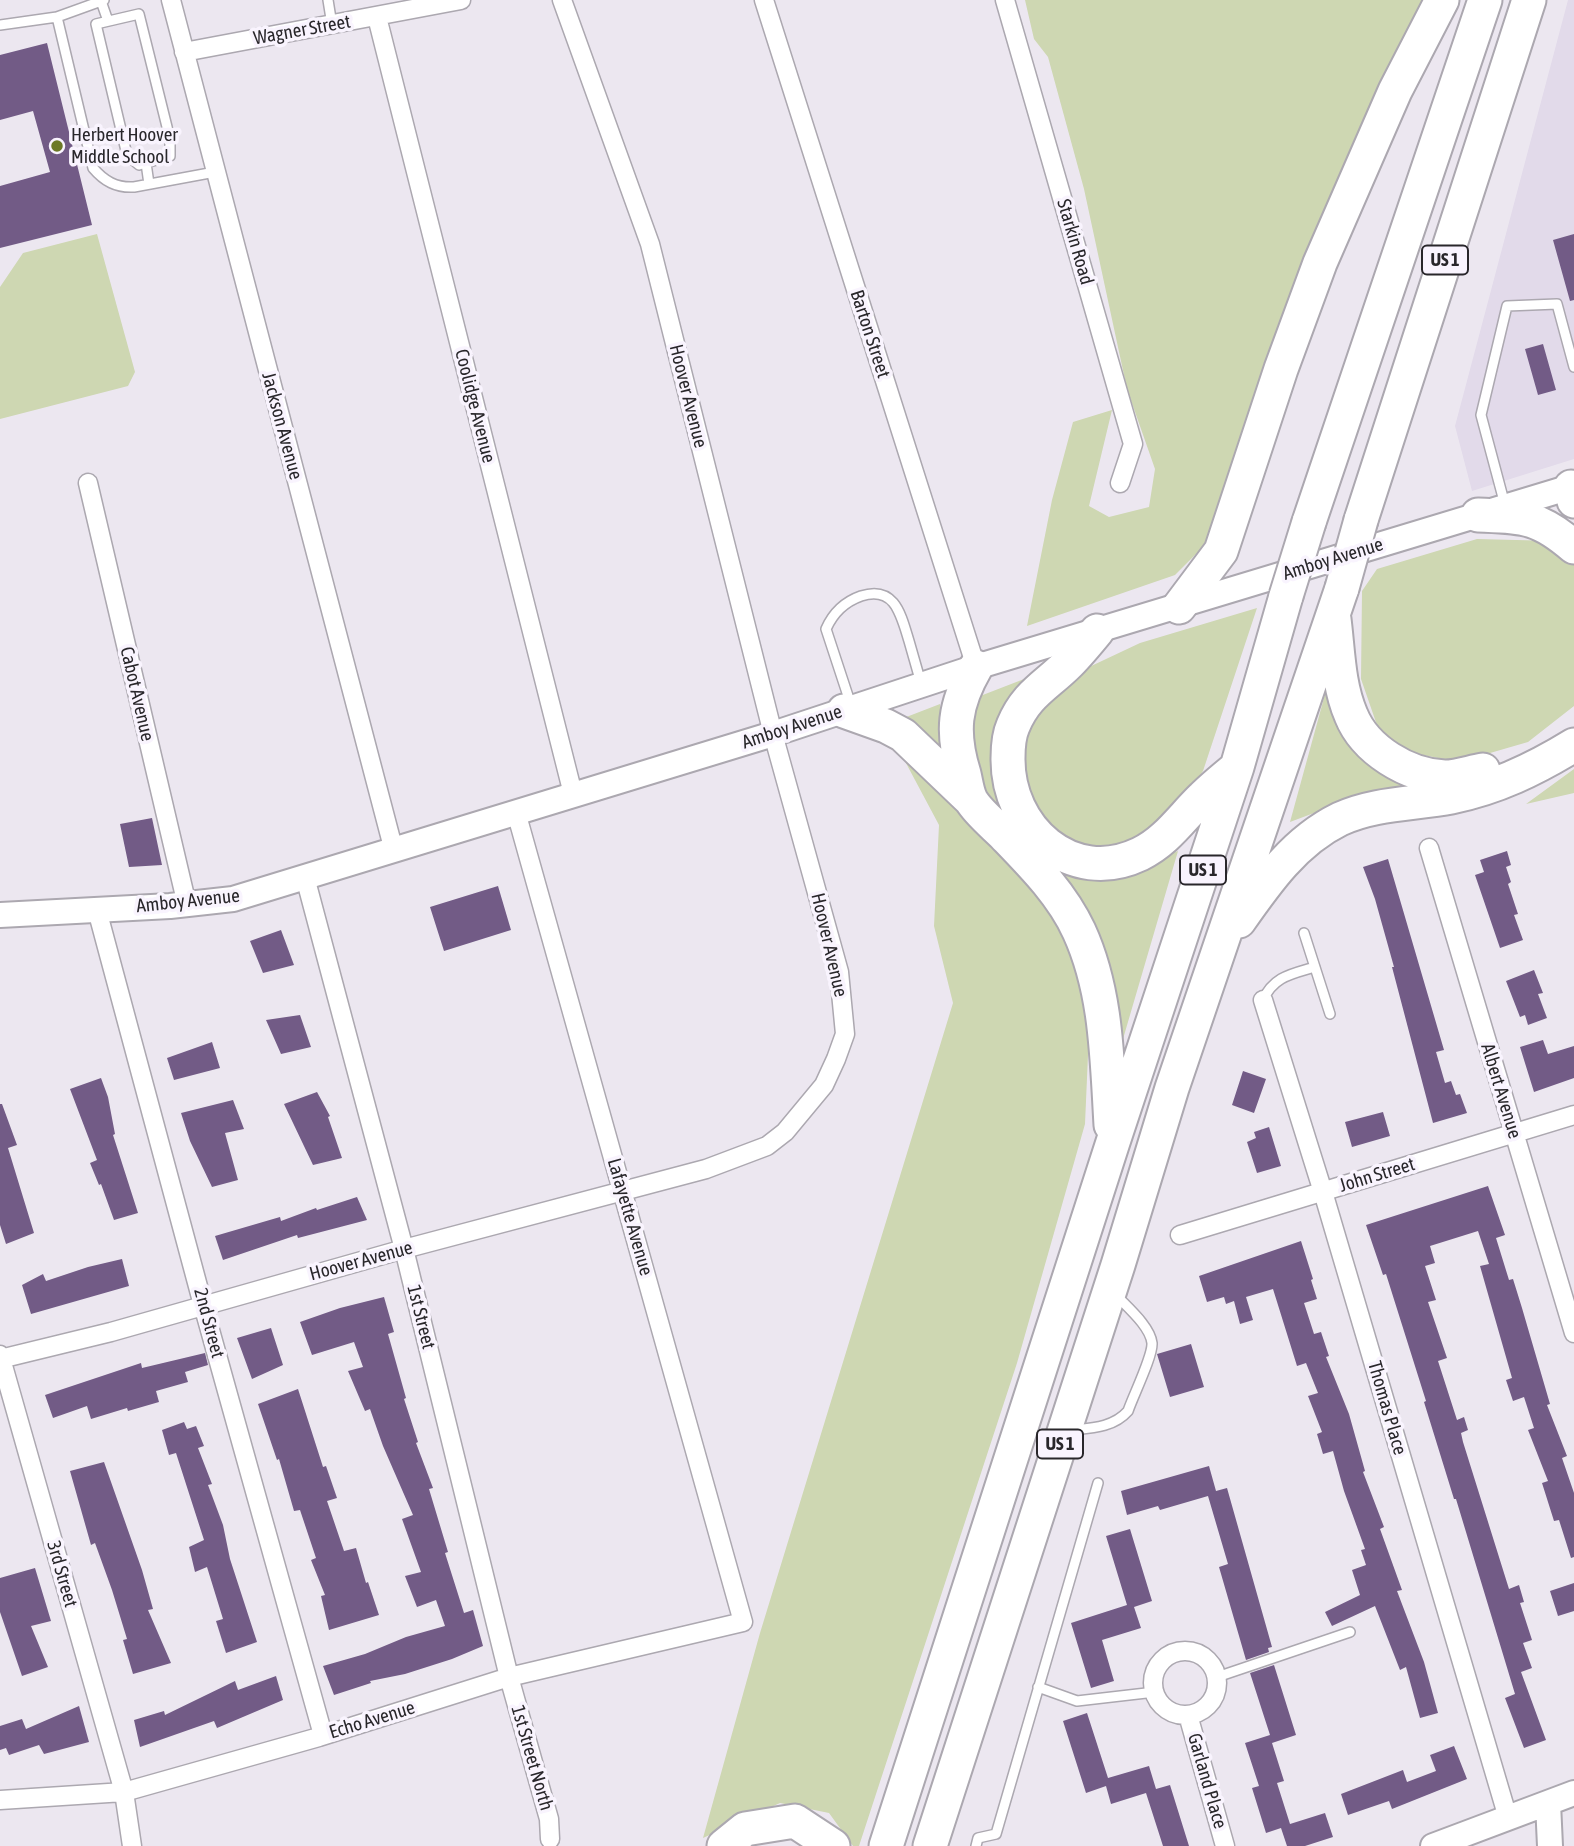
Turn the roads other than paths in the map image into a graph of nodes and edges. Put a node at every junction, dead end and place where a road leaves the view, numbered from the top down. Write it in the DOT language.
graph roads {
  1 [pos="170,0"];
  2 [pos="328,0"];
  3 [pos="461,0"];
  4 [pos="562,0"];
  5 [pos="764,0"];
  6 [pos="1005,0"];
  7 [pos="1442,0"];
  8 [pos="1485,0"];
  9 [pos="1530,0"];
  10 [pos="103,1"];
  11 [pos="57,17"];
  12 [pos="377,17"];
  13 [pos="108,21"];
  14 [pos="0,25"];
  15 [pos="332,25"];
  16 [pos="184,51"];
  17 [pos="146,163"];
  18 [pos="215,172"];
  19 [pos="149,184"];
  20 [pos="1574,366"];
  21 [pos="88,483"];
  22 [pos="1119,483"];
  23 [pos="1573,491"];
  24 [pos="1498,513"];
  25 [pos="1574,547"];
  26 [pos="1337,599"];
  27 [pos="1179,607"];
  28 [pos="1097,631"];
  29 [pos="976,667"];
  30 [pos="922,685"];
  31 [pos="848,709"];
  32 [pos="1574,722"];
  33 [pos="772,734"];
  34 [pos="1574,745"];
  35 [pos="1237,767"];
  36 [pos="573,794"];
  37 [pos="972,801"];
  38 [pos="516,812"];
  39 [pos="1429,848"];
  40 [pos="394,851"];
  41 [pos="304,877"];
  42 [pos="187,905"];
  43 [pos="97,909"];
  44 [pos="0,915"];
  45 [pos="1304,933"];
  46 [pos="1218,951"];
  47 [pos="1315,967"];
  48 [pos="1263,1000"];
  49 [pos="1330,1014"];
  50 [pos="1574,1115"];
  51 [pos="1513,1133"];
  52 [pos="1113,1142"];
  53 [pos="623,1191"];
  54 [pos="1323,1192"];
  55 [pos="1180,1235"];
  56 [pos="404,1249"];
  57 [pos="1110,1289"];
  58 [pos="203,1305"];
  59 [pos="1574,1333"];
  60 [pos="0,1358"];
  61 [pos="1064,1431"];
  62 [pos="1098,1483"];
  63 [pos="743,1622"];
  64 [pos="1350,1632"];
  65 [pos="509,1677"];
  66 [pos="1217,1678"];
  67 [pos="1038,1687"];
  68 [pos="1155,1692"];
  69 [pos="1188,1715"];
  70 [pos="323,1735"];
  71 [pos="124,1792"];
  72 [pos="1574,1793"];
  73 [pos="0,1800"];
  74 [pos="1548,1803"];
  75 [pos="1508,1818"];
  76 [pos="550,1839"];
  77 [pos="132,1846"];
  78 [pos="724,1846"];
  79 [pos="833,1846"];
  80 [pos="886,1846"];
  81 [pos="930,1846"];
  82 [pos="976,1846"];
  83 [pos="1225,1846"];
  84 [pos="1433,1846"];
  85 [pos="1550,1846"];
  1 -- 16 [label="street, Jackson Avenue"];
  2 -- 15 [label="lane"];
  3 -- 12 [label="street, Wagner Street"];
  4 -- 33 [label="street, Hoover Avenue"];
  5 -- 29 [label="street, Barton Street"];
  6 -- 22 [label="street, Starkin Road"];
  7 -- 27 [label="highway"];
  8 -- 35 [label="highway, US 1, bridge"];
  9 -- 26 [label="highway, US 1, bridge"];
  10 -- 11 [label="lane"];
  10 -- 13 [label="lane"];
  11 -- 14 [label="lane"];
  11 -- 19 [label="lane"];
  12 -- 15 [label="street, Wagner Street"];
  12 -- 36 [label="street, Coolidge Avenue"];
  13 -- 17 [label="lane"];
  13 -- 17 [label="lane"];
  15 -- 16 [label="street, Wagner Street"];
  16 -- 18 [label="street, Jackson Avenue"];
  17 -- 19 [label="lane"];
  18 -- 19 [label="lane"];
  18 -- 40 [label="street, Jackson Avenue"];
  20 -- 24 [label="lane"];
  21 -- 42 [label="street, Cabot Avenue"];
  23 -- 24 [label="street, Amboy Avenue"];
  24 -- 25 [label="highway"];
  24 -- 27 [label="street, Amboy Avenue"];
  26 -- 32 [label="highway"];
  26 -- 46 [label="highway, US 1"];
  27 -- 28 [label="street, Amboy Avenue"];
  28 -- 29 [label="street, Amboy Avenue"];
  28 -- 35 [label="highway"];
  29 -- 30 [label="street, Amboy Avenue"];
  29 -- 37 [label="highway"];
  30 -- 31 [label="street, Amboy Avenue"];
  30 -- 31 [label="lane"];
  31 -- 33 [label="street, Amboy Avenue"];
  31 -- 37 [label="highway"];
  33 -- 36 [label="street, Amboy Avenue"];
  33 -- 53 [label="street, Hoover Avenue"];
  34 -- 46 [label="highway"];
  35 -- 52 [label="highway, US 1"];
  36 -- 38 [label="street, Amboy Avenue"];
  37 -- 52 [label="highway"];
  38 -- 40 [label="street, Amboy Avenue"];
  38 -- 53 [label="street, Lafayette Avenue"];
  39 -- 51 [label="street, Albert Avenue"];
  40 -- 41 [label="street, Amboy Avenue"];
  41 -- 42 [label="street, Amboy Avenue"];
  41 -- 56 [label="street, 1st Street"];
  42 -- 43 [label="street, Amboy Avenue"];
  43 -- 44 [label="street, Amboy Avenue"];
  43 -- 58 [label="street, 2nd Street"];
  45 -- 47 [label="lane"];
  46 -- 57 [label="highway, US 1"];
  47 -- 48 [label="lane"];
  47 -- 49 [label="lane"];
  48 -- 54 [label="street, Thomas Place"];
  50 -- 51 [label="street, John Street"];
  51 -- 54 [label="street, John Street"];
  51 -- 59 [label="street, Albert Avenue"];
  52 -- 80 [label="highway, US 1"];
  53 -- 56 [label="street, Hoover Avenue"];
  53 -- 63 [label="street, Lafayette Avenue"];
  54 -- 55 [label="street, John Street"];
  54 -- 75 [label="street, Thomas Place"];
  56 -- 58 [label="street, Hoover Avenue"];
  56 -- 65 [label="street, 1st Street"];
  57 -- 61 [label="highway, US 1"];
  57 -- 61 [label="lane"];
  58 -- 60 [label="street, Hoover Avenue"];
  58 -- 70 [label="street, 2nd Street"];
  60 -- 71 [label="street, 3rd Street"];
  61 -- 81 [label="highway, US 1"];
  62 -- 67 [label="lane"];
  63 -- 65 [label="street, Echo Avenue"];
  64 -- 66 [label="lane"];
  65 -- 70 [label="street, Echo Avenue"];
  65 -- 76 [label="street, 1st Street North"];
  66 -- 68 [label="street"];
  66 -- 69 [label="street, Garland Place"];
  67 -- 68 [label="lane"];
  67 -- 82 [label="lane"];
  68 -- 69 [label="street, Garland Place"];
  69 -- 83 [label="street, Garland Place"];
  70 -- 71 [label="street, Echo Avenue"];
  71 -- 73 [label="street, Echo Avenue"];
  71 -- 77 [label="street, 3rd Street"];
  72 -- 74 [label="street"];
  74 -- 75 [label="street"];
  74 -- 85 [label="street"];
  75 -- 84 [label="street"];
  78 -- 79 [label="highway"];
}
